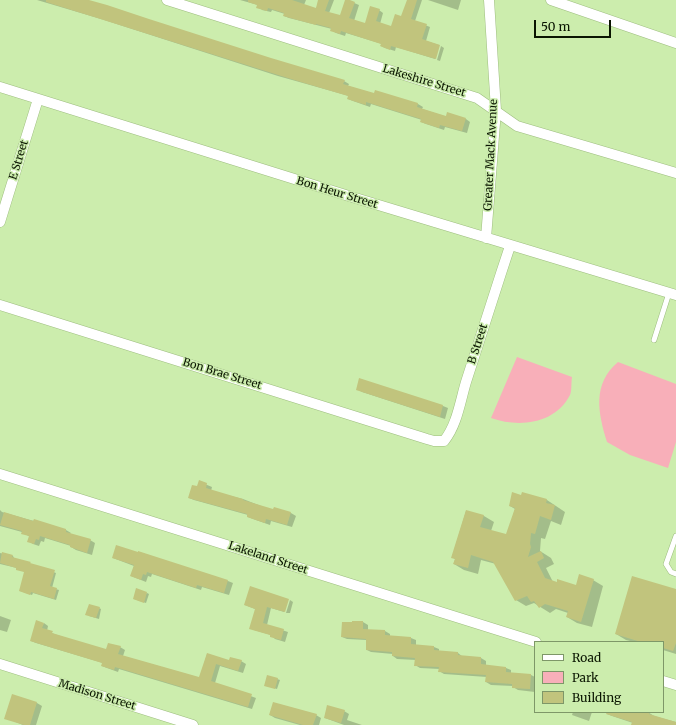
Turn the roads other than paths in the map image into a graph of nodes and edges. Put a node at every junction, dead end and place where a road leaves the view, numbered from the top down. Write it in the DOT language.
graph roads {
  1 [pos="167,0"];
  2 [pos="489,0"];
  3 [pos="551,0"];
  4 [pos="676,43"];
  5 [pos="0,86"];
  6 [pos="38,99"];
  7 [pos="496,110"];
  8 [pos="676,173"];
  9 [pos="0,222"];
  10 [pos="486,238"];
  11 [pos="510,246"];
  12 [pos="672,294"];
  13 [pos="0,305"];
  14 [pos="654,340"];
  15 [pos="444,441"];
  16 [pos="0,474"];
  17 [pos="676,536"];
  18 [pos="676,574"];
  19 [pos="534,641"];
  20 [pos="0,664"];
  21 [pos="664,681"];
  22 [pos="676,685"];
  23 [pos="193,725"];
  1 -- 7 [label="street, Lakeshire Street"];
  2 -- 7 [label="street, Greater Mack Avenue"];
  3 -- 4 [label="street"];
  5 -- 6 [label="street, Bon Heur Street"];
  6 -- 9 [label="street, E Street"];
  6 -- 10 [label="street, Bon Heur Street"];
  7 -- 8 [label="street, Lakeshire Street"];
  7 -- 10 [label="street, Greater Mack Avenue"];
  10 -- 11 [label="street, Bon Heur Street"];
  11 -- 12 [label="street, Bon Heur Street"];
  11 -- 15 [label="street, B Street"];
  12 -- 14 [label="lane"];
  13 -- 15 [label="street, Bon Brae Street"];
  16 -- 19 [label="street, Lakeland Street"];
  17 -- 18 [label="lane"];
  20 -- 23 [label="street, Madison Street"];
  21 -- 22 [label="street"];
}
